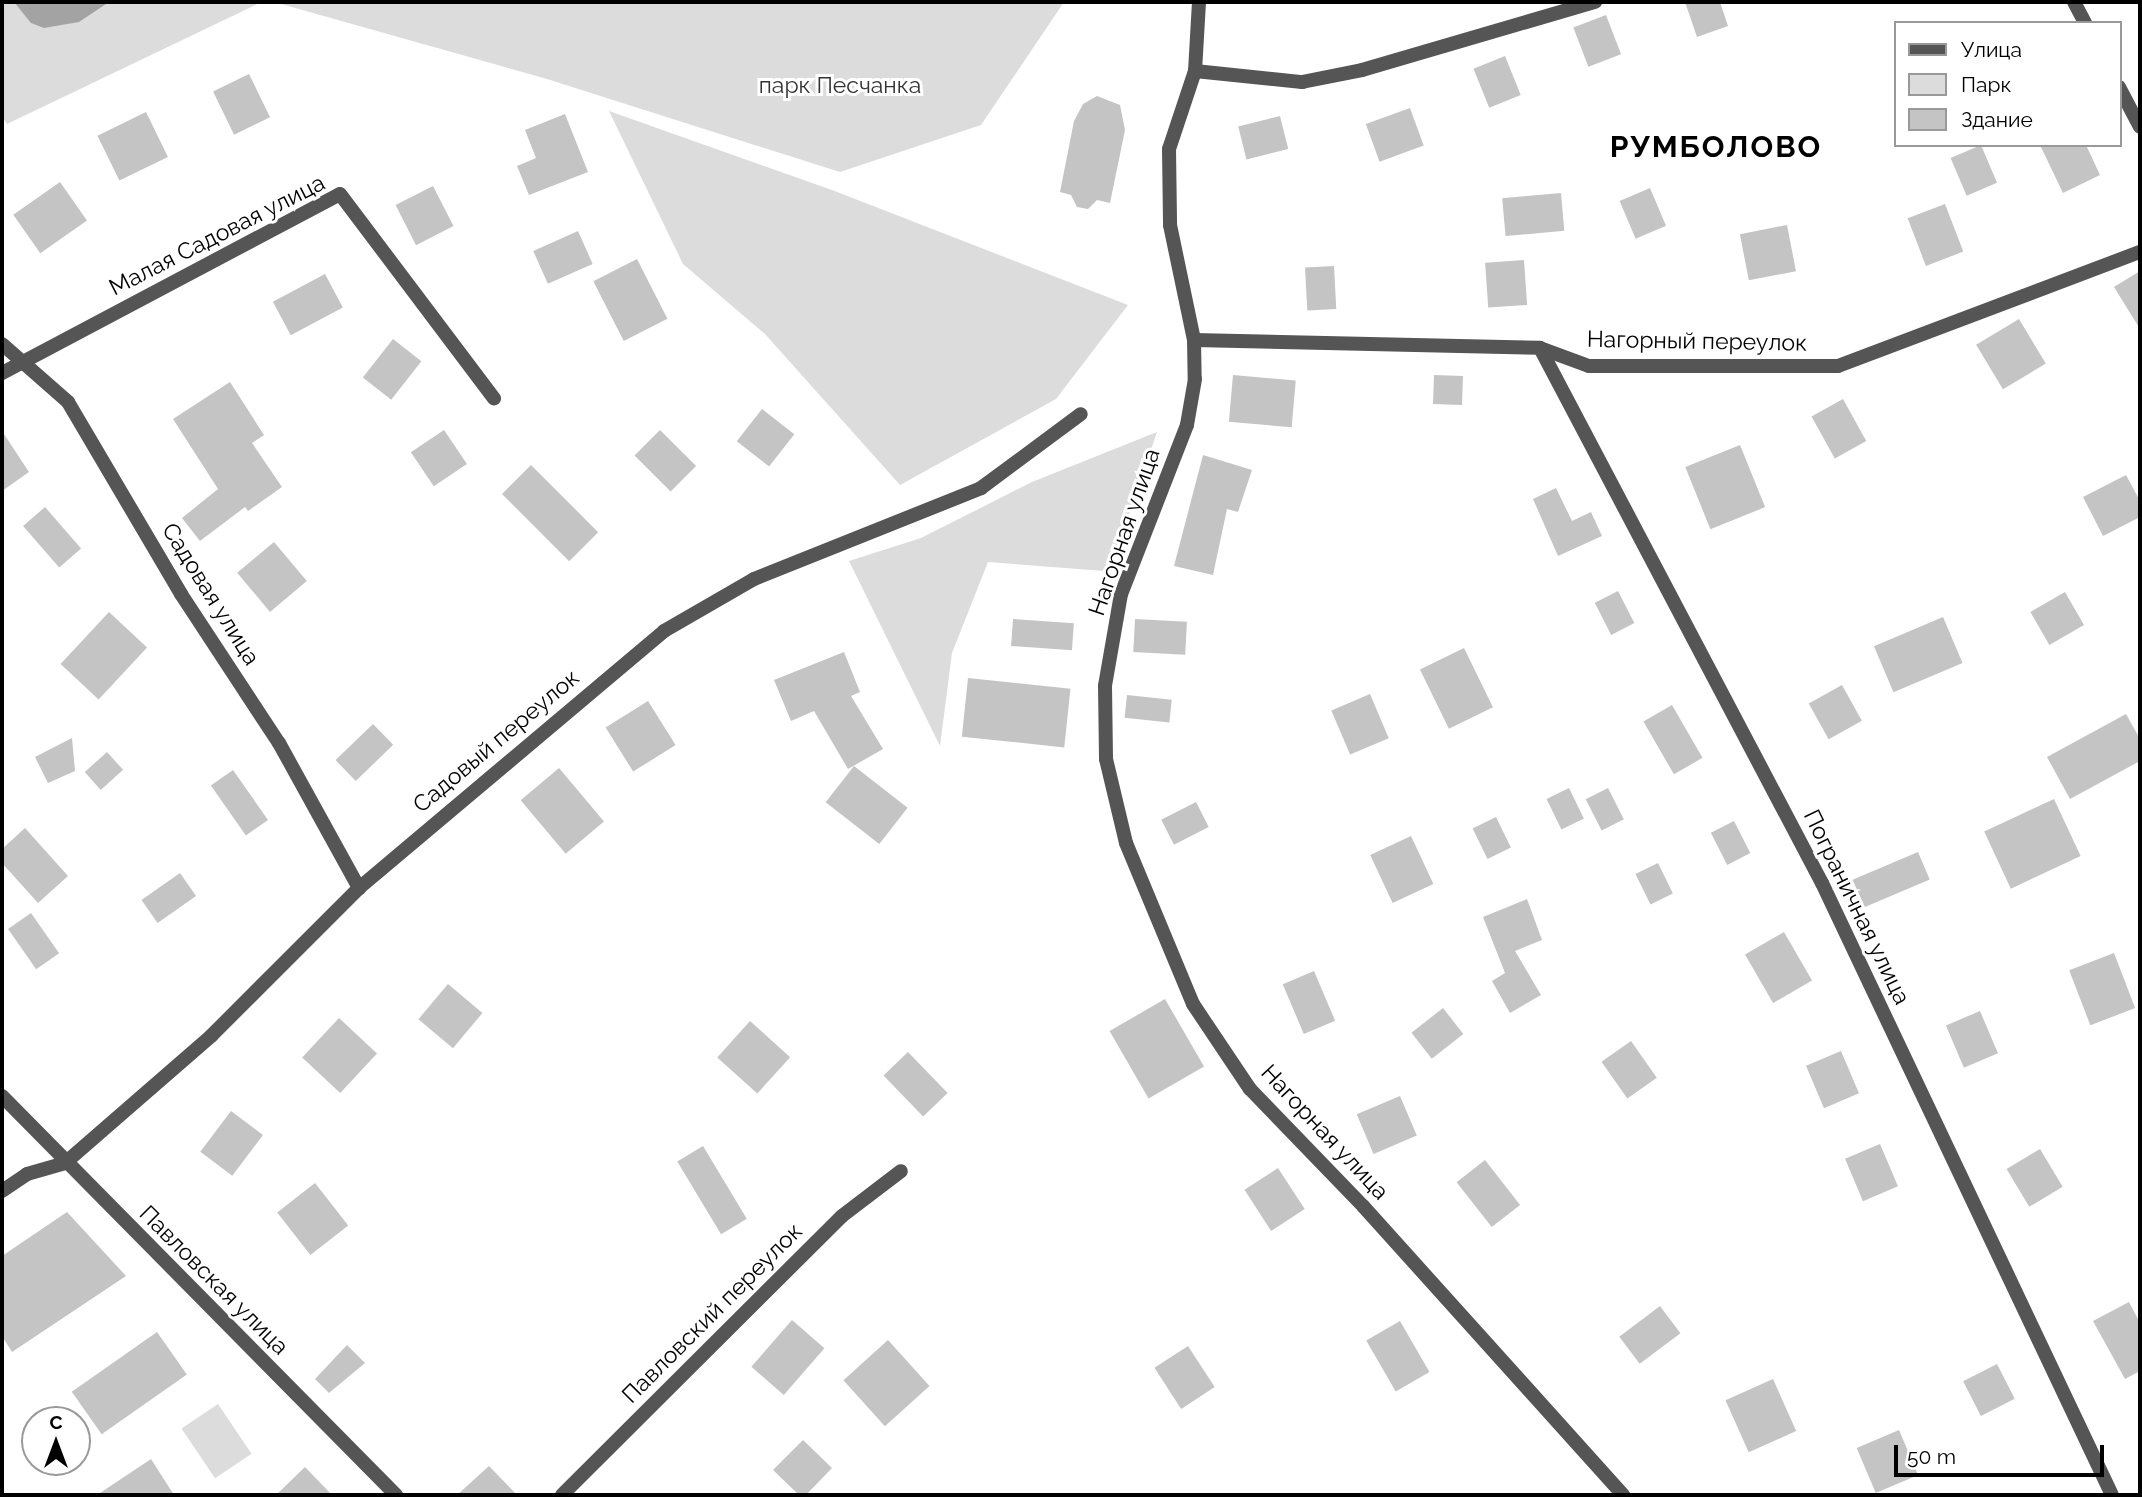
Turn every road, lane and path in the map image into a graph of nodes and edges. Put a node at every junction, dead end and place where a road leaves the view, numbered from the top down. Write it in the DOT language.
graph roads {
  1 [pos="1199,2"];
  2 [pos="1595,2"];
  3 [pos="2074,2"];
  4 [pos="2084,21"];
  5 [pos="1195,71"];
  6 [pos="2121,91"];
  7 [pos="2140,127"];
  8 [pos="2140,252"];
  9 [pos="1194,340"];
  10 [pos="2,344"];
  11 [pos="1540,348"];
  12 [pos="23,360"];
  13 [pos="2,373"];
  14 [pos="494,398"];
  15 [pos="1081,414"];
  16 [pos="359,888"];
  17 [pos="2,1096"];
  18 [pos="65,1163"];
  19 [pos="901,1171"];
  20 [pos="2,1191"];
  21 [pos="396,1495"];
  22 [pos="562,1495"];
  23 [pos="1623,1495"];
  24 [pos="2112,1495"];
  1 -- 5 [label="street, Нагорная улица"];
  2 -- 5 [label="street"];
  3 -- 4 [label="street"];
  5 -- 9 [label="street, Нагорная улица"];
  6 -- 7 [label="street"];
  8 -- 11 [label="street, Нагорный переулок"];
  9 -- 11 [label="street, Нагорный переулок"];
  9 -- 23 [label="street, Нагорная улица"];
  10 -- 12 [label="street, Садовая улица"];
  11 -- 24 [label="street, Пограничная улица"];
  12 -- 13 [label="street, Малая Садовая улица"];
  12 -- 14 [label="street, Малая Садовая улица"];
  12 -- 16 [label="street, Садовая улица"];
  15 -- 16 [label="street, Садовый переулок"];
  16 -- 18 [label="street, Садовый переулок"];
  17 -- 18 [label="street, Павловская улица"];
  18 -- 20 [label="street, Садовый переулок"];
  18 -- 21 [label="street, Павловская улица"];
  19 -- 22 [label="street, Павловский переулок"];
}
